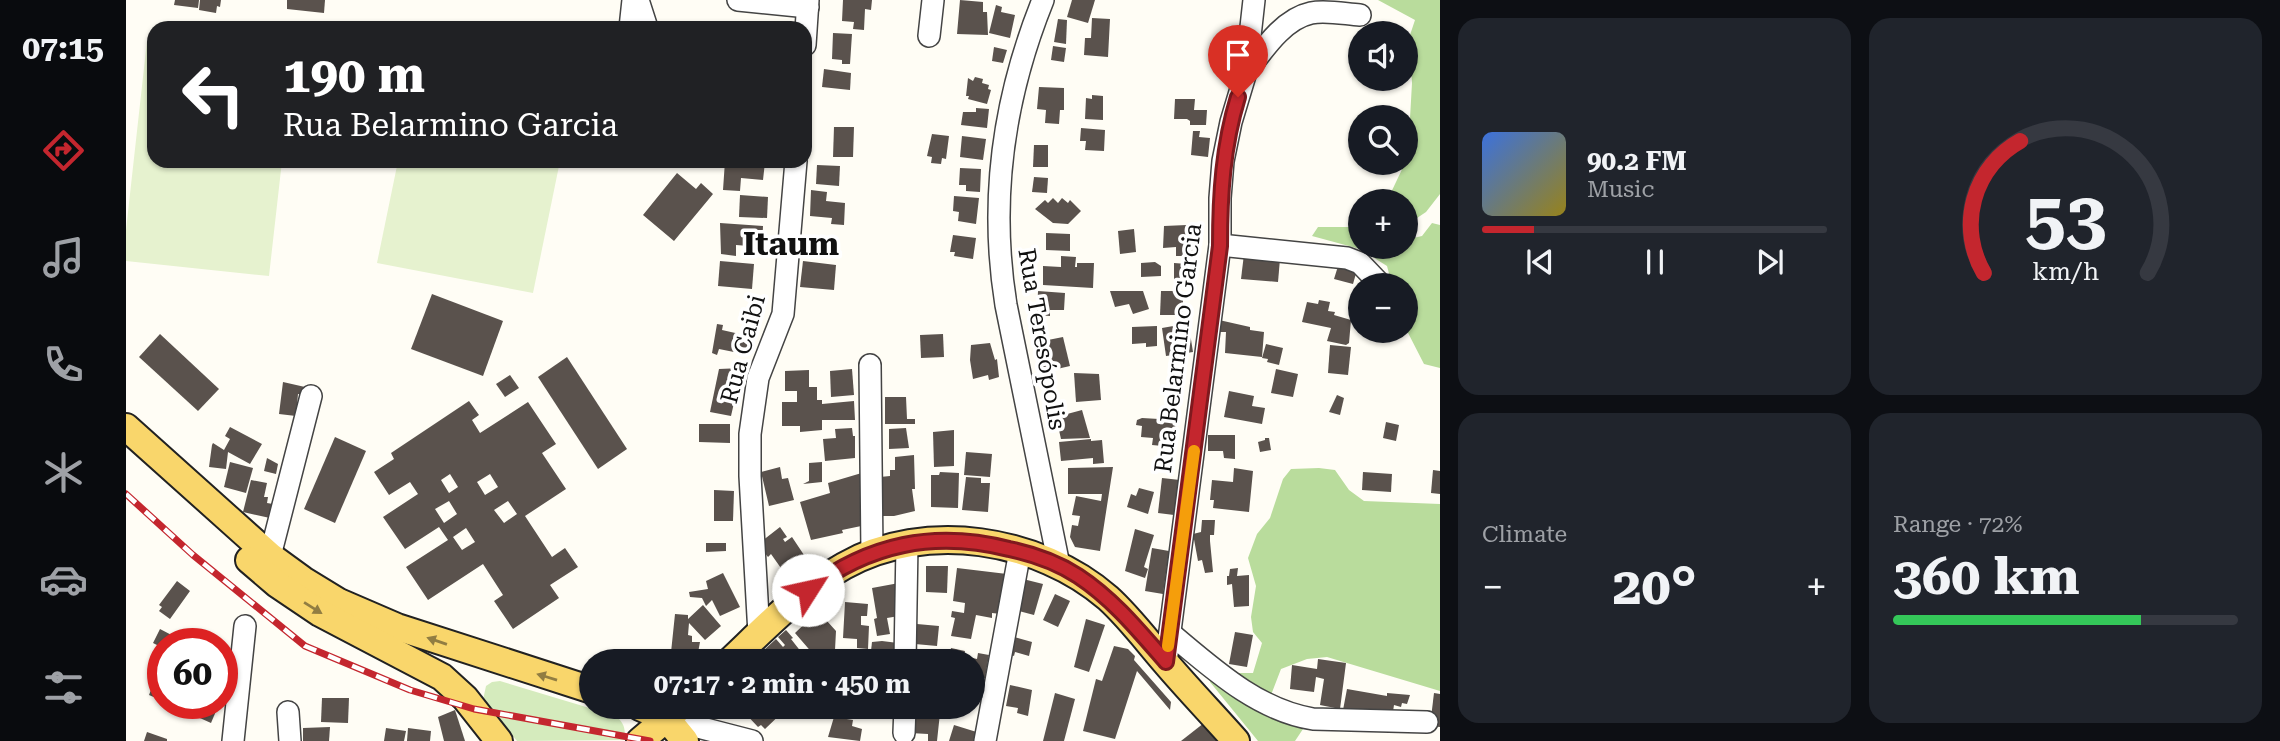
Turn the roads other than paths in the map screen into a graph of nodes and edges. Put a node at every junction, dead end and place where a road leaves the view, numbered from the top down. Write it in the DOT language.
graph roads {
  1 [pos="636,0"];
  2 [pos="738,0"];
  3 [pos="933,0"];
  4 [pos="1043,0"];
  5 [pos="1254,0"];
  6 [pos="808,3"];
  7 [pos="1360,15"];
  8 [pos="632,21"];
  9 [pos="644,21"];
  10 [pos="807,21"];
  11 [pos="929,36"];
  12 [pos="1246,72"];
  13 [pos="795,168"];
  14 [pos="1220,246"];
  15 [pos="1370,273"];
  16 [pos="870,365"];
  17 [pos="311,396"];
  18 [pos="126,427"];
  19 [pos="126,448"];
  20 [pos="907,544"];
  21 [pos="1020,551"];
  22 [pos="872,554"];
  23 [pos="270,556"];
  24 [pos="1059,565"];
  25 [pos="245,626"];
  26 [pos="1170,633"];
  27 [pos="759,634"];
  28 [pos="743,649"];
  29 [pos="905,649"];
  30 [pos="1166,662"];
  31 [pos="502,663"];
  32 [pos="579,686"];
  33 [pos="465,698"];
  34 [pos="288,712"];
  35 [pos="667,719"];
  36 [pos="676,719"];
  37 [pos="691,719"];
  38 [pos="905,719"];
  39 [pos="1427,722"];
  40 [pos="904,733"];
  41 [pos="233,741"];
  42 [pos="290,741"];
  43 [pos="499,741"];
  44 [pos="640,741"];
  45 [pos="685,741"];
  46 [pos="752,741"];
  47 [pos="985,741"];
  48 [pos="1236,741"];
  1 -- 8 [label="street"];
  1 -- 9 [label="street"];
  2 -- 6 [label="street"];
  3 -- 11 [label="street"];
  4 -- 24 [label="street, Rua Teresópolis"];
  5 -- 12 [label="street, Rua Belarmino Garcia"];
  6 -- 10 [label="street"];
  7 -- 12 [label="street"];
  12 -- 14 [label="street, Rua Belarmino Garcia"];
  13 -- 27 [label="street, Rua Caibi"];
  14 -- 15 [label="street"];
  14 -- 26 [label="street, Rua Belarmino Garcia"];
  16 -- 22 [label="street"];
  17 -- 23 [label="street"];
  18 -- 23 [label="main road"];
  19 -- 33 [label="main road, one-way"];
  20 -- 21 [label="main road"];
  20 -- 22 [label="main road"];
  20 -- 29 [label="street"];
  21 -- 24 [label="main road"];
  21 -- 47 [label="street"];
  22 -- 27 [label="main road"];
  31 -- 23 [label="main road, one-way"];
  24 -- 30 [label="main road"];
  25 -- 41 [label="street"];
  26 -- 30 [label="street, Rua Belarmino Garcia"];
  26 -- 39 [label="street"];
  27 -- 28 [label="main road"];
  30 -- 48 [label="main road"];
  32 -- 31 [label="main road, one-way"];
  31 -- 33 [label="main road"];
  33 -- 43 [label="main road"];
  34 -- 42 [label="street"];
  35 -- 44 [label="main road"];
  36 -- 45 [label="main road"];
  37 -- 46 [label="street"];
  38 -- 40 [label="street"];
}
